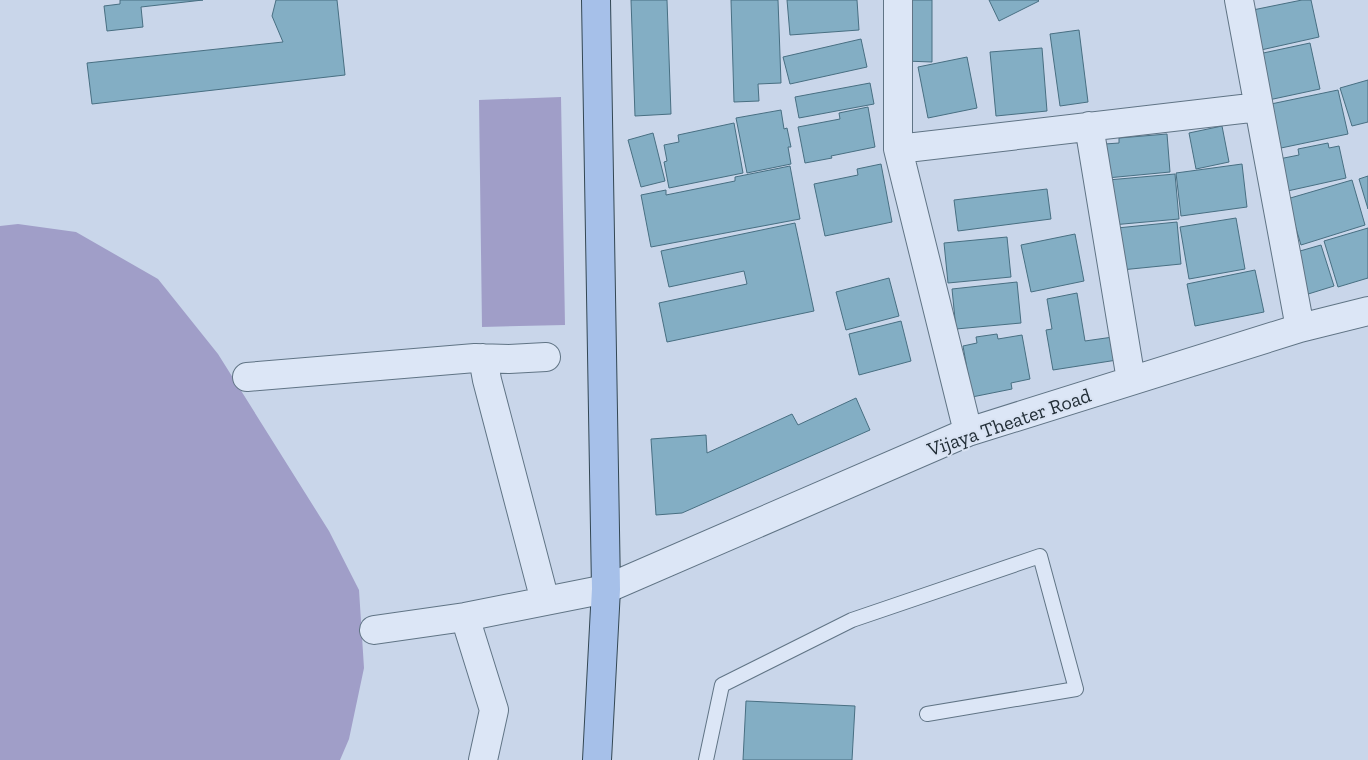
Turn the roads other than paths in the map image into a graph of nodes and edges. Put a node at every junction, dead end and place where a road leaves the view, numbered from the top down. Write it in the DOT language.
graph roads {
  1 [pos="596,0"];
  2 [pos="898,0"];
  3 [pos="1239,0"];
  4 [pos="1259,107"];
  5 [pos="1089,126"];
  6 [pos="898,149"];
  7 [pos="1368,311"];
  8 [pos="1300,328"];
  9 [pos="546,357"];
  10 [pos="483,358"];
  11 [pos="247,377"];
  12 [pos="1130,380"];
  13 [pos="968,432"];
  14 [pos="606,589"];
  15 [pos="545,601"];
  16 [pos="465,617"];
  17 [pos="374,630"];
  18 [pos="927,714"];
  19 [pos="483,760"];
  20 [pos="597,760"];
  21 [pos="706,760"];
  1 -- 14 [label="main road"];
  2 -- 6 [label="street"];
  3 -- 4 [label="street"];
  4 -- 5 [label="street"];
  4 -- 8 [label="street"];
  5 -- 6 [label="street"];
  5 -- 12 [label="street"];
  6 -- 13 [label="street"];
  7 -- 8 [label="street, Vijaya Theater Road"];
  8 -- 12 [label="street, Vijaya Theater Road"];
  9 -- 10 [label="street"];
  10 -- 11 [label="street"];
  10 -- 15 [label="street"];
  12 -- 13 [label="street, Vijaya Theater Road"];
  13 -- 14 [label="street, Vijaya Theater Road"];
  14 -- 15 [label="street, Vijaya Theater Road"];
  14 -- 20 [label="main road"];
  15 -- 16 [label="street, Vijaya Theater Road"];
  16 -- 17 [label="street, Vijaya Theater Road"];
  16 -- 19 [label="street"];
  18 -- 21 [label="lane"];
}
